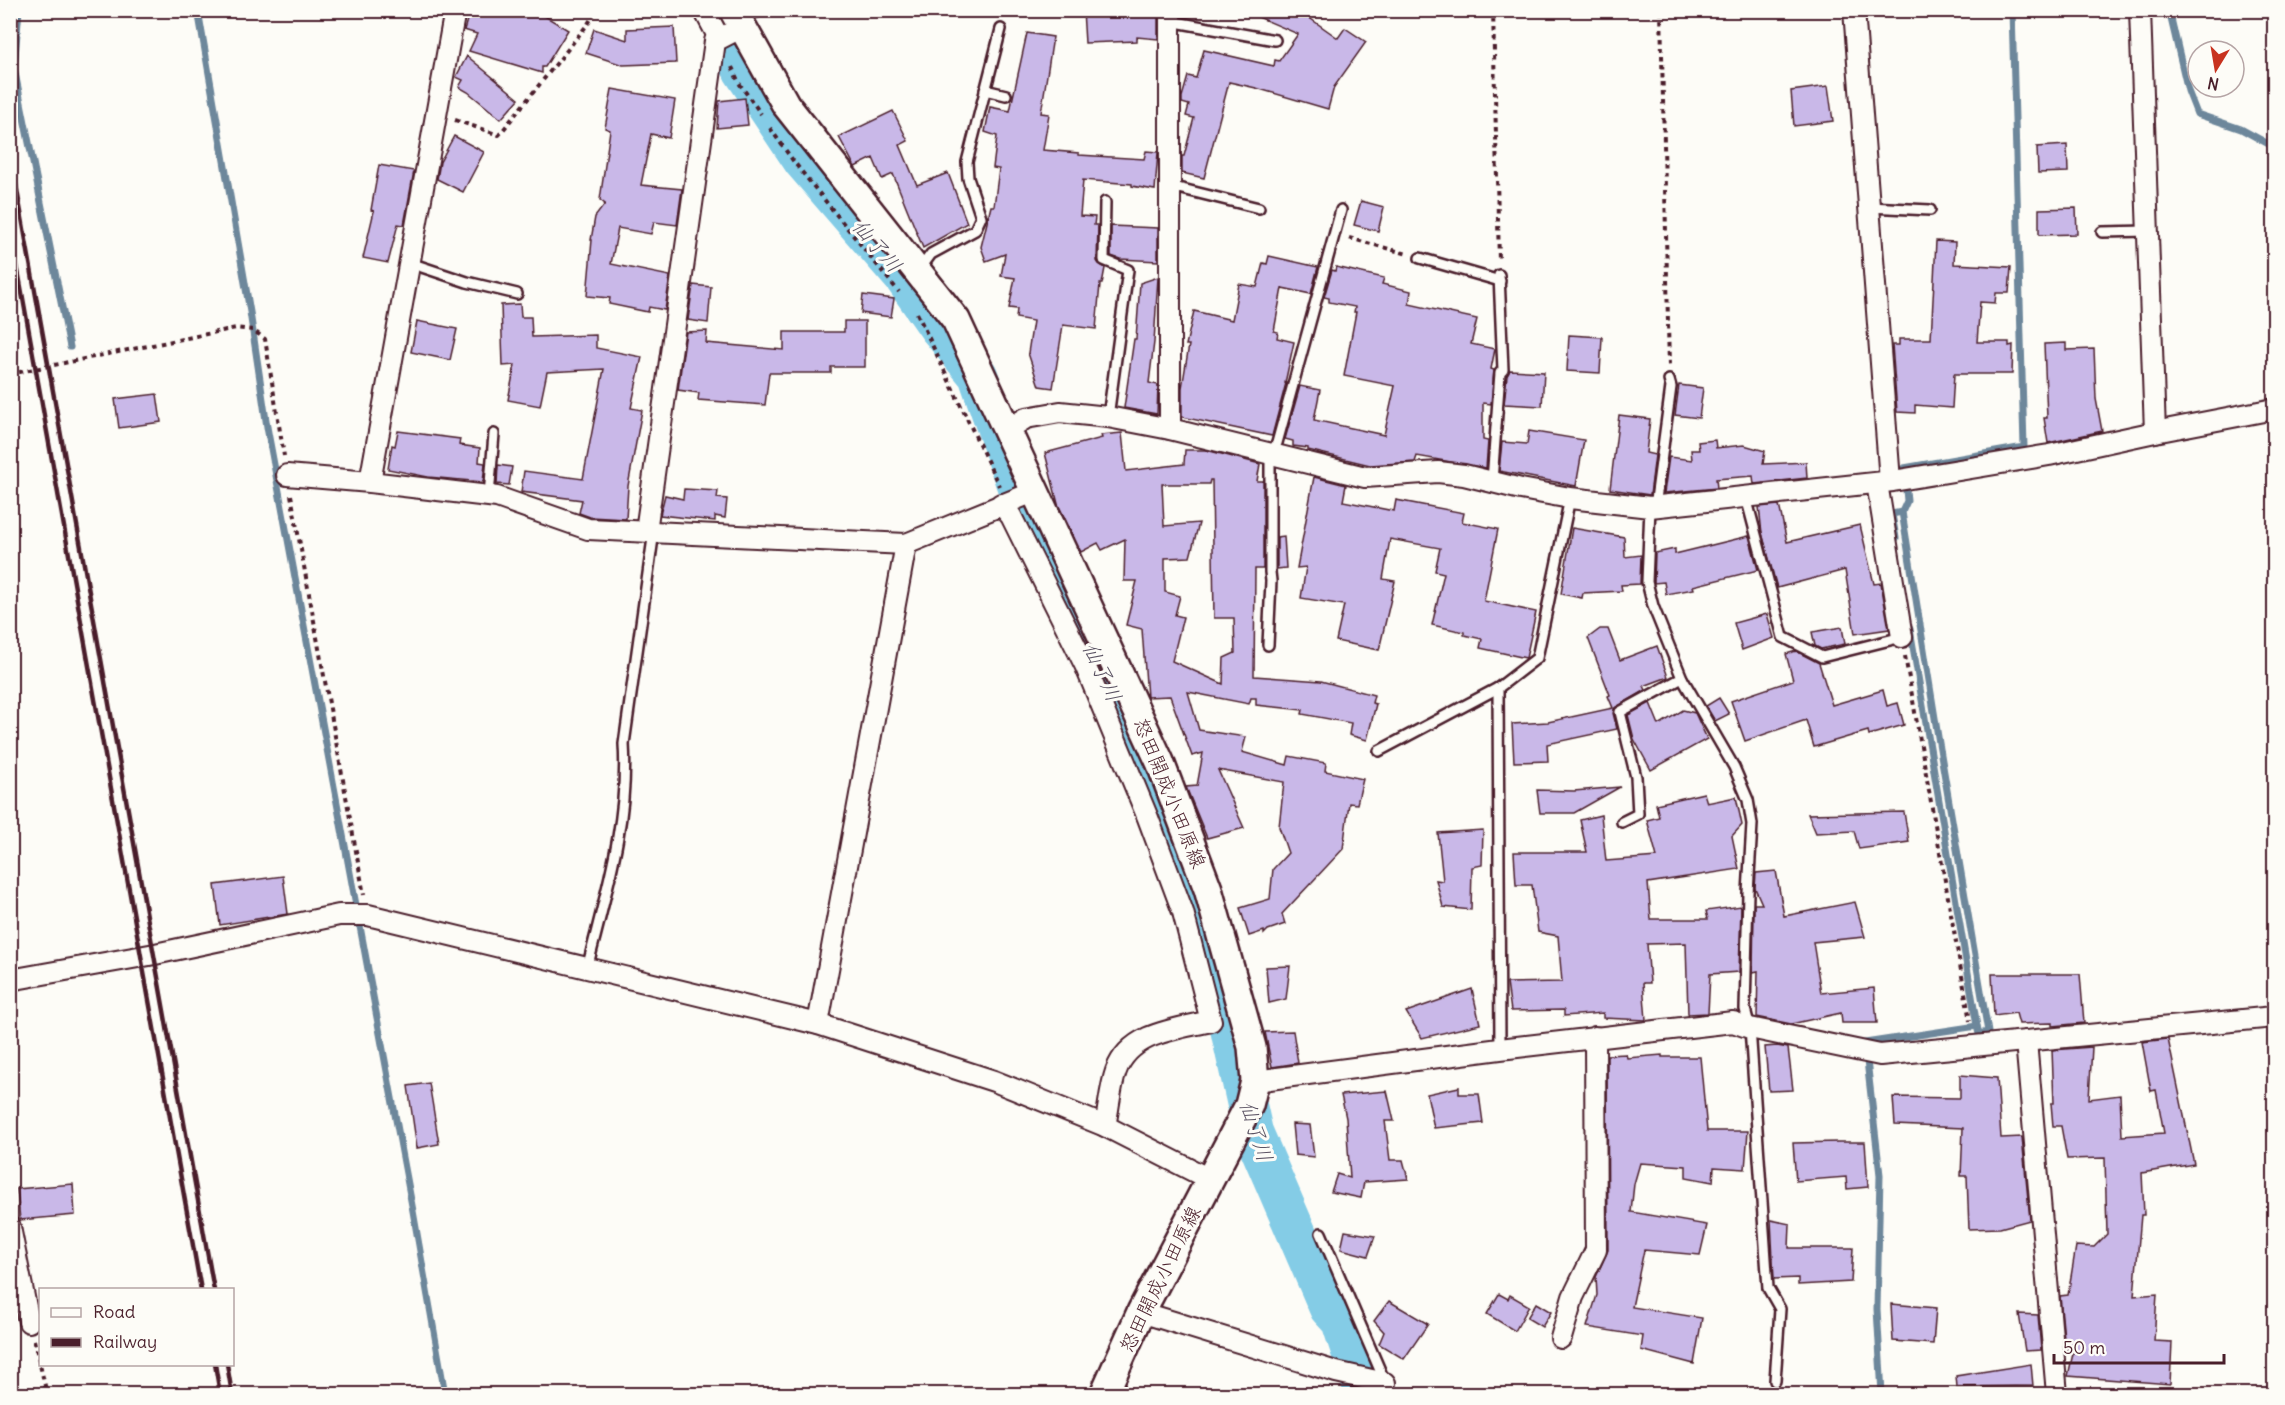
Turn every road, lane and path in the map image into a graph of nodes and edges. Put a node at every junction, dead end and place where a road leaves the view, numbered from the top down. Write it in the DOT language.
graph roads {
  1 [pos="456,10"];
  2 [pos="596,10"];
  3 [pos="704,10"];
  4 [pos="1493,10"];
  5 [pos="1661,10"];
  6 [pos="1854,10"];
  7 [pos="2140,10"];
  8 [pos="1170,16"];
  9 [pos="738,21"];
  10 [pos="1001,29"];
  11 [pos="1275,40"];
  12 [pos="985,90"];
  13 [pos="1006,95"];
  14 [pos="437,114"];
  15 [pos="763,118"];
  16 [pos="770,127"];
  17 [pos="1170,186"];
  18 [pos="1105,202"];
  19 [pos="1869,207"];
  20 [pos="1259,208"];
  21 [pos="1341,210"];
  22 [pos="1929,210"];
  23 [pos="2148,231"];
  24 [pos="2102,232"];
  25 [pos="1335,234"];
  26 [pos="1420,258"];
  27 [pos="410,263"];
  28 [pos="919,270"];
  29 [pos="1500,278"];
  30 [pos="518,294"];
  31 [pos="905,299"];
  32 [pos="911,306"];
  33 [pos="10,374"];
  34 [pos="1669,380"];
  35 [pos="2274,409"];
  36 [pos="1108,417"];
  37 [pos="1170,429"];
  38 [pos="1007,430"];
  39 [pos="2155,432"];
  40 [pos="494,434"];
  41 [pos="1270,455"];
  42 [pos="287,475"];
  43 [pos="1492,481"];
  44 [pos="370,482"];
  45 [pos="1887,482"];
  46 [pos="1036,491"];
  47 [pos="489,496"];
  48 [pos="1746,497"];
  49 [pos="1570,498"];
  50 [pos="1001,504"];
  51 [pos="1653,507"];
  52 [pos="650,531"];
  53 [pos="906,544"];
  54 [pos="1902,637"];
  55 [pos="1268,645"];
  56 [pos="1682,678"];
  57 [pos="1498,688"];
  58 [pos="1379,751"];
  59 [pos="1622,822"];
  60 [pos="368,915"];
  61 [pos="587,969"];
  62 [pos="10,980"];
  63 [pos="2274,1017"];
  64 [pos="1970,1021"];
  65 [pos="819,1024"];
  66 [pos="1750,1028"];
  67 [pos="1595,1037"];
  68 [pos="2026,1041"];
  69 [pos="1500,1049"];
  70 [pos="1255,1081"];
  71 [pos="1105,1126"];
  72 [pos="1209,1179"];
  73 [pos="10,1227"];
  74 [pos="1321,1233"];
  75 [pos="1142,1312"];
  76 [pos="29,1322"];
  77 [pos="1561,1338"];
  78 [pos="39,1360"];
  79 [pos="40,1366"];
  80 [pos="1775,1381"];
  81 [pos="1385,1383"];
  82 [pos="48,1395"];
  83 [pos="1104,1395"];
  84 [pos="2057,1395"];
  1 -- 14 [label="street"];
  2 -- 14 [label="path"];
  3 -- 9 [label="street"];
  4 -- 29 [label="path"];
  5 -- 34 [label="path"];
  6 -- 19 [label="street"];
  7 -- 23 [label="street"];
  8 -- 11 [label="lane"];
  8 -- 17 [label="street"];
  9 -- 15 [label="path"];
  9 -- 28 [label="main road, 怒田開成小田原線"];
  9 -- 52 [label="street"];
  10 -- 12 [label="lane"];
  12 -- 13 [label="lane"];
  12 -- 28 [label="lane"];
  14 -- 27 [label="street"];
  16 -- 31 [label="path"];
  17 -- 20 [label="lane"];
  17 -- 37 [label="street"];
  18 -- 36 [label="lane"];
  19 -- 22 [label="lane"];
  19 -- 45 [label="street"];
  21 -- 25 [label="lane"];
  23 -- 24 [label="lane"];
  23 -- 39 [label="street"];
  25 -- 26 [label="path"];
  25 -- 41 [label="lane"];
  26 -- 29 [label="lane"];
  27 -- 30 [label="lane"];
  27 -- 44 [label="street"];
  28 -- 38 [label="main road, 怒田開成小田原線"];
  29 -- 43 [label="lane"];
  32 -- 50 [label="path"];
  33 -- 42 [label="path"];
  34 -- 51 [label="lane"];
  35 -- 39 [label="street"];
  36 -- 37 [label="street"];
  36 -- 38 [label="street"];
  37 -- 41 [label="street"];
  38 -- 46 [label="main road, 怒田開成小田原線"];
  39 -- 45 [label="street"];
  40 -- 47 [label="lane"];
  41 -- 43 [label="street"];
  41 -- 55 [label="lane"];
  42 -- 44 [label="street"];
  42 -- 60 [label="path"];
  43 -- 49 [label="street"];
  44 -- 47 [label="street"];
  45 -- 48 [label="street"];
  45 -- 54 [label="street"];
  46 -- 50 [label="street"];
  46 -- 70 [label="main road, 怒田開成小田原線"];
  47 -- 52 [label="street"];
  48 -- 51 [label="street"];
  48 -- 54 [label="lane"];
  49 -- 51 [label="street"];
  49 -- 57 [label="lane"];
  50 -- 53 [label="street"];
  50 -- 71 [label="street"];
  51 -- 56 [label="lane"];
  52 -- 53 [label="street"];
  52 -- 61 [label="lane"];
  53 -- 65 [label="street"];
  54 -- 64 [label="path"];
  56 -- 59 [label="lane"];
  56 -- 66 [label="lane"];
  57 -- 58 [label="lane"];
  57 -- 69 [label="lane"];
  60 -- 61 [label="street"];
  60 -- 62 [label="street"];
  61 -- 65 [label="street"];
  63 -- 68 [label="street"];
  65 -- 71 [label="street"];
  66 -- 67 [label="street"];
  66 -- 68 [label="street"];
  66 -- 80 [label="lane"];
  67 -- 69 [label="street"];
  67 -- 77 [label="street"];
  68 -- 84 [label="street"];
  69 -- 70 [label="street"];
  70 -- 72 [label="main road, 怒田開成小田原線"];
  71 -- 72 [label="street"];
  72 -- 75 [label="main road, 怒田開成小田原線"];
  73 -- 76 [label="street"];
  74 -- 81 [label="lane"];
  75 -- 81 [label="street"];
  75 -- 83 [label="main road, 怒田開成小田原線"];
  76 -- 78 [label="path"];
  79 -- 82 [label="path"];
}
